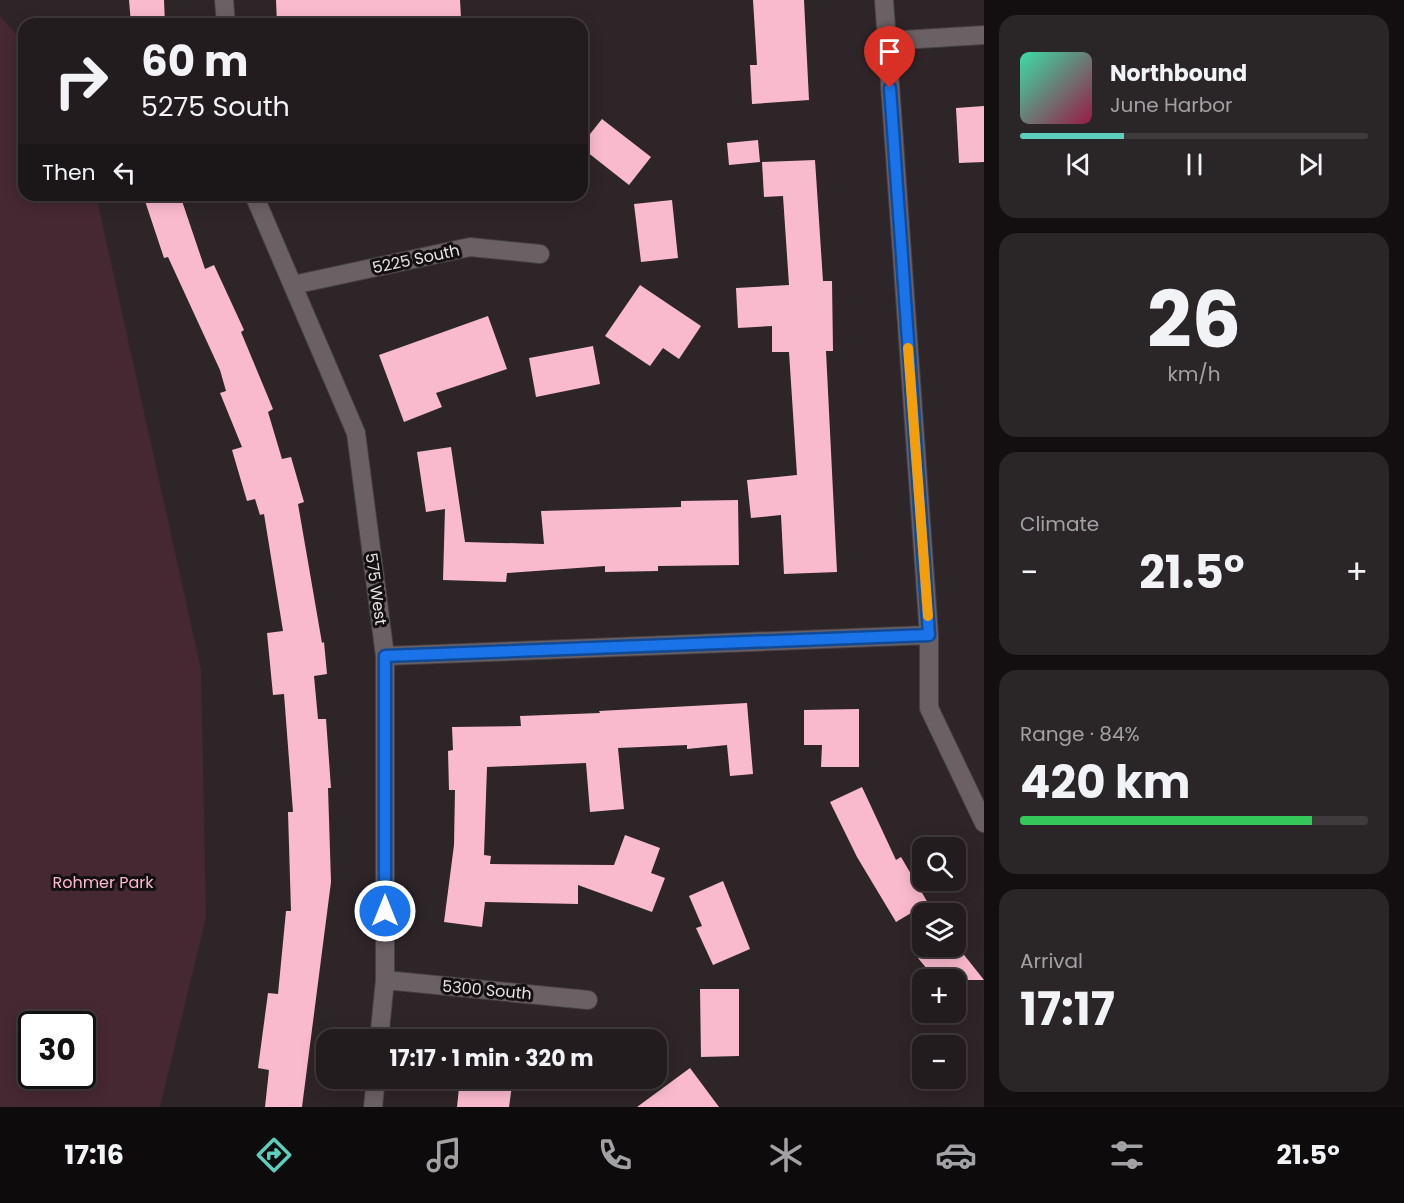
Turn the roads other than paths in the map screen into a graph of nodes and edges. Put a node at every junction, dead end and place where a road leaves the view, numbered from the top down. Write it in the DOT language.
graph roads {
  1 [pos="224,0"];
  2 [pos="884,0"];
  3 [pos="226,18"];
  4 [pos="984,35"];
  5 [pos="886,41"];
  6 [pos="257,201"];
  7 [pos="540,254"];
  8 [pos="293,285"];
  9 [pos="929,635"];
  10 [pos="385,656"];
  11 [pos="984,823"];
  12 [pos="385,980"];
  13 [pos="588,1000"];
  14 [pos="380,1029"];
  15 [pos="375,1089"];
  16 [pos="373,1107"];
  1 -- 3 [label="street"];
  2 -- 5 [label="street"];
  4 -- 5 [label="street"];
  5 -- 9 [label="street"];
  6 -- 8 [label="street, 575 West"];
  7 -- 8 [label="street, 5225 South"];
  8 -- 10 [label="street, 575 West"];
  9 -- 10 [label="street"];
  9 -- 11 [label="street"];
  10 -- 12 [label="street, 575 West"];
  12 -- 13 [label="street, 5300 South"];
  12 -- 14 [label="street, 575 West"];
  15 -- 16 [label="street"];
}
